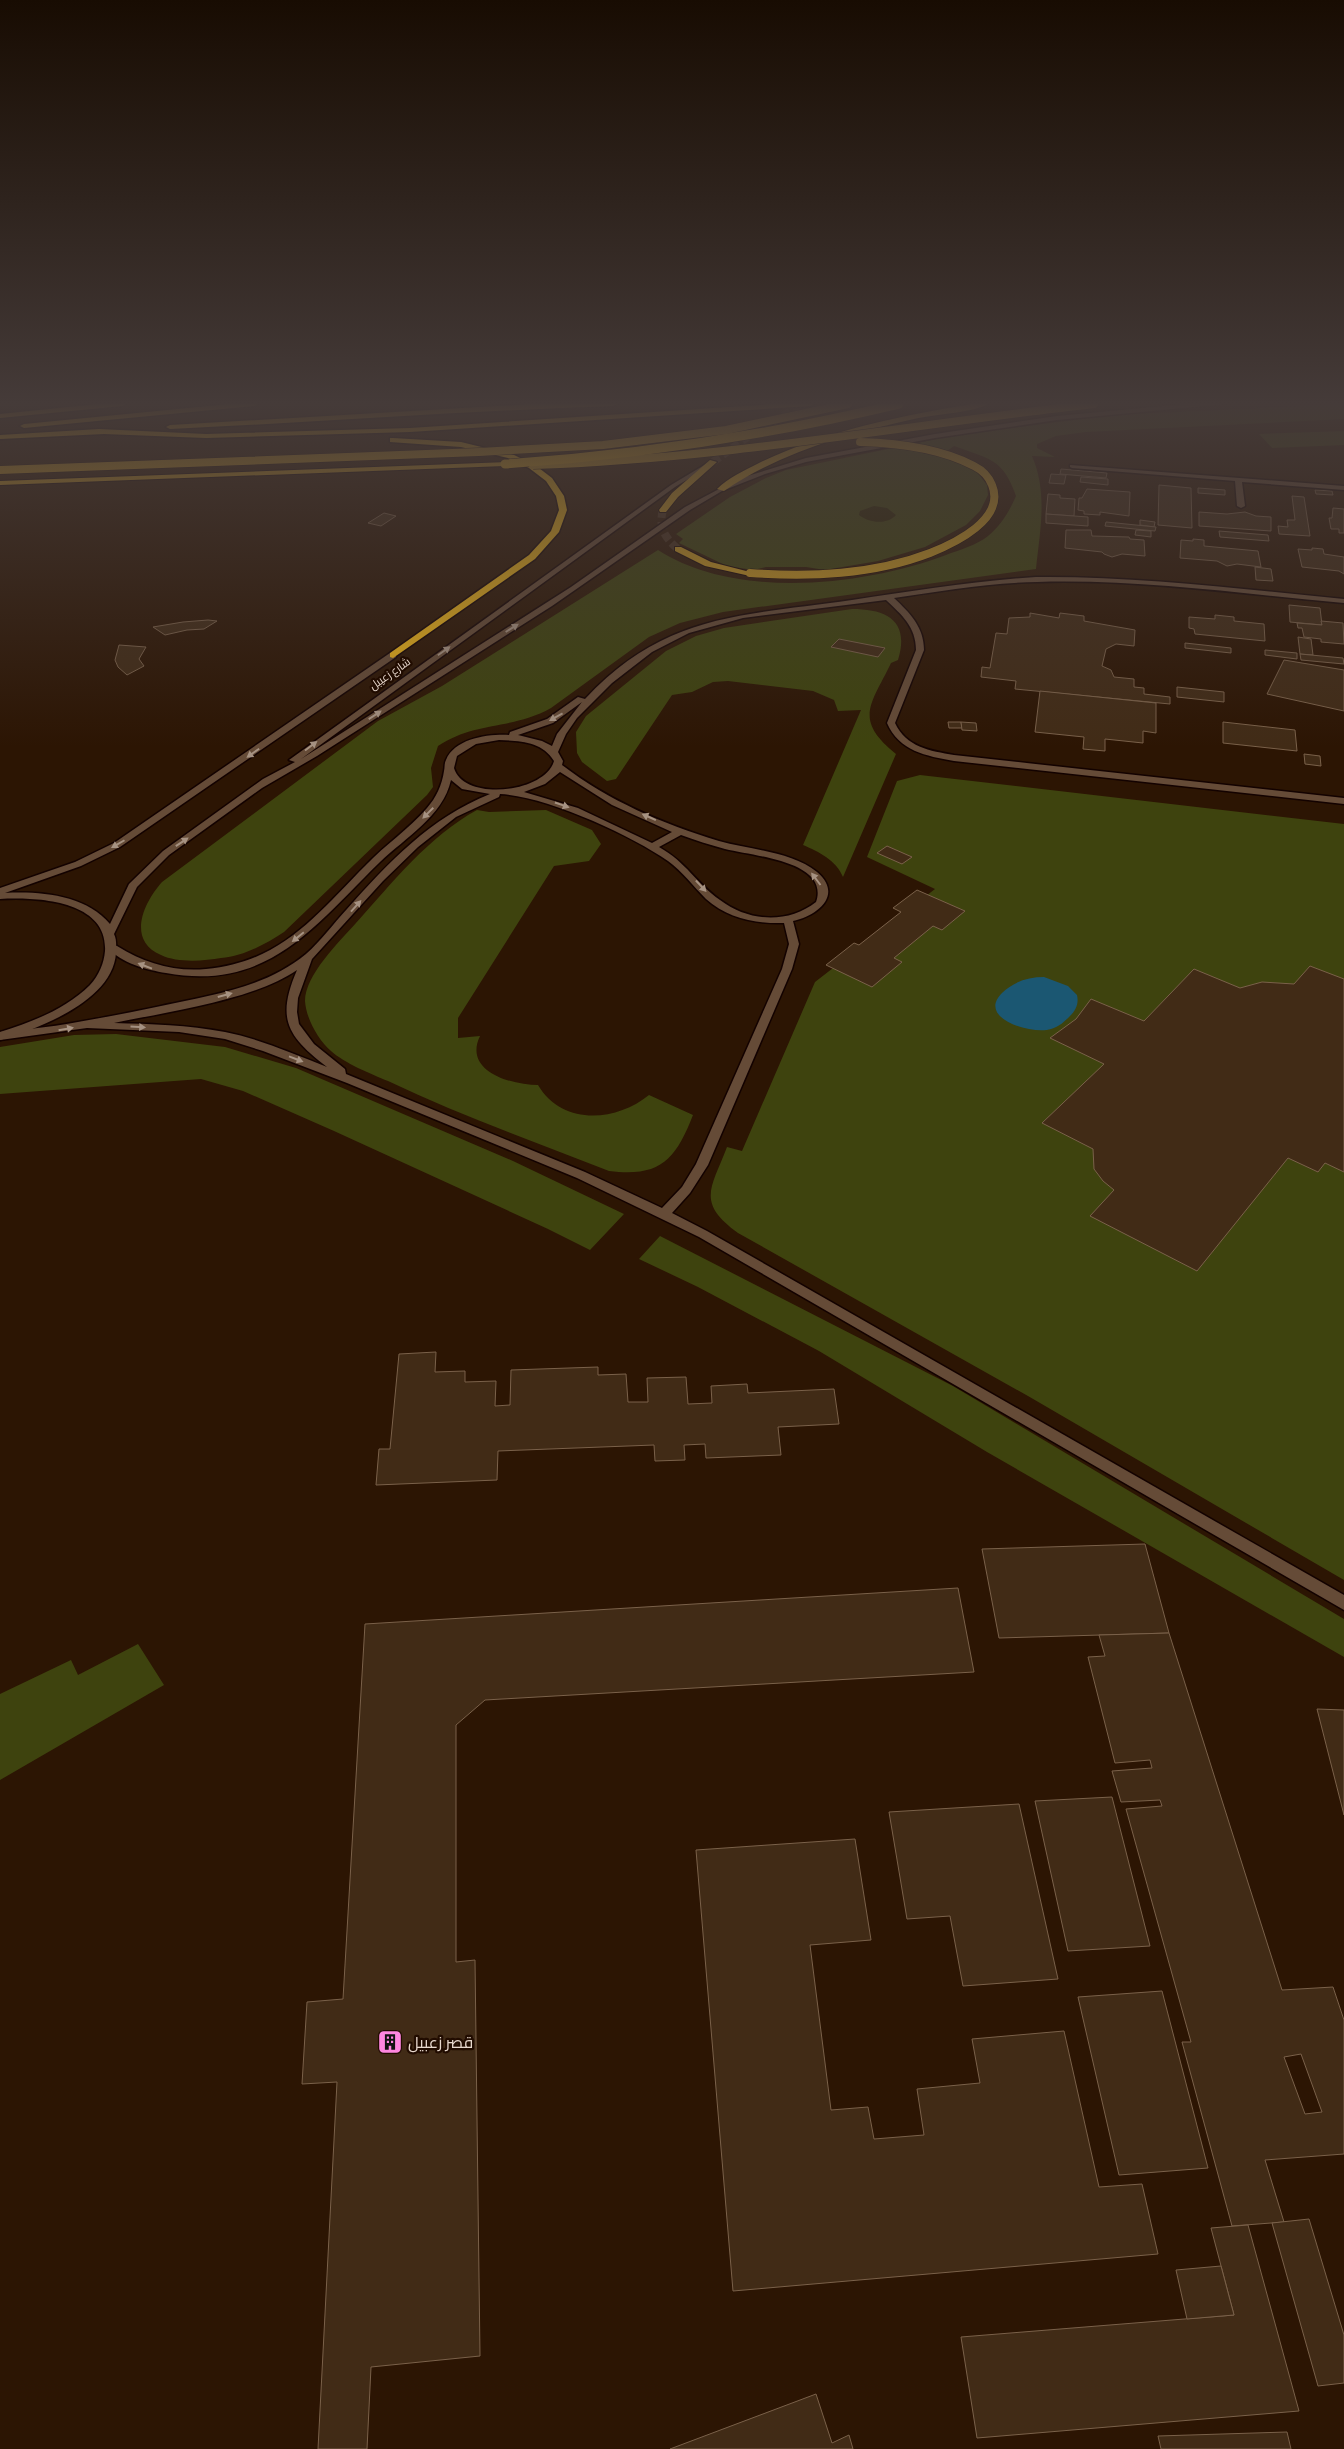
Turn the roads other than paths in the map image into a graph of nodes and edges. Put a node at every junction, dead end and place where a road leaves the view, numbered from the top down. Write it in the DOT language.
graph roads {
  1 [pos="563,518"];
  2 [pos="628,518"];
  3 [pos="676,518"];
  4 [pos="985,518"];
  5 [pos="678,549"];
  6 [pos="888,597"];
  7 [pos="1344,601"];
  8 [pos="393,655"];
  9 [pos="597,692"];
  10 [pos="504,736"];
  11 [pos="554,751"];
  12 [pos="558,766"];
  13 [pos="449,770"];
  14 [pos="259,786"];
  15 [pos="515,792"];
  16 [pos="502,793"];
  17 [pos="1344,801"];
  18 [pos="680,831"];
  19 [pos="653,847"];
  20 [pos="0,891"];
  21 [pos="0,896"];
  22 [pos="788,920"];
  23 [pos="110,933"];
  24 [pos="113,948"];
  25 [pos="307,959"];
  26 [pos="89,1025"];
  27 [pos="0,1036"];
  28 [pos="351,1080"];
  29 [pos="664,1214"];
  30 [pos="1344,1603"];
  1 -- 8 [label="highway"];
  14 -- 2 [label="street, شارع زعيبل, one-way"];
  14 -- 3 [label="street, one-way"];
  4 -- 5 [label="highway, bridge"];
  6 -- 7 [label="street"];
  6 -- 9 [label="street"];
  6 -- 17 [label="street"];
  8 -- 20 [label="street, شارع زعيبل, one-way"];
  9 -- 10 [label="street, one-way"];
  9 -- 11 [label="street"];
  10 -- 11 [label="street"];
  10 -- 13 [label="street"];
  11 -- 12 [label="street"];
  12 -- 15 [label="street"];
  18 -- 12 [label="street, one-way"];
  13 -- 16 [label="street"];
  13 -- 24 [label="street, one-way"];
  23 -- 14 [label="street, شارع زعيبل, one-way"];
  15 -- 16 [label="street"];
  15 -- 19 [label="street, one-way"];
  25 -- 16 [label="street, one-way"];
  18 -- 19 [label="street"];
  22 -- 18 [label="street, one-way"];
  19 -- 22 [label="street, one-way"];
  21 -- 23 [label="street"];
  22 -- 29 [label="street"];
  23 -- 24 [label="street"];
  24 -- 27 [label="street"];
  26 -- 25 [label="street, one-way"];
  25 -- 28 [label="street"];
  27 -- 26 [label="street, one-way"];
  26 -- 28 [label="street, one-way"];
  28 -- 29 [label="street"];
  29 -- 30 [label="street"];
}
